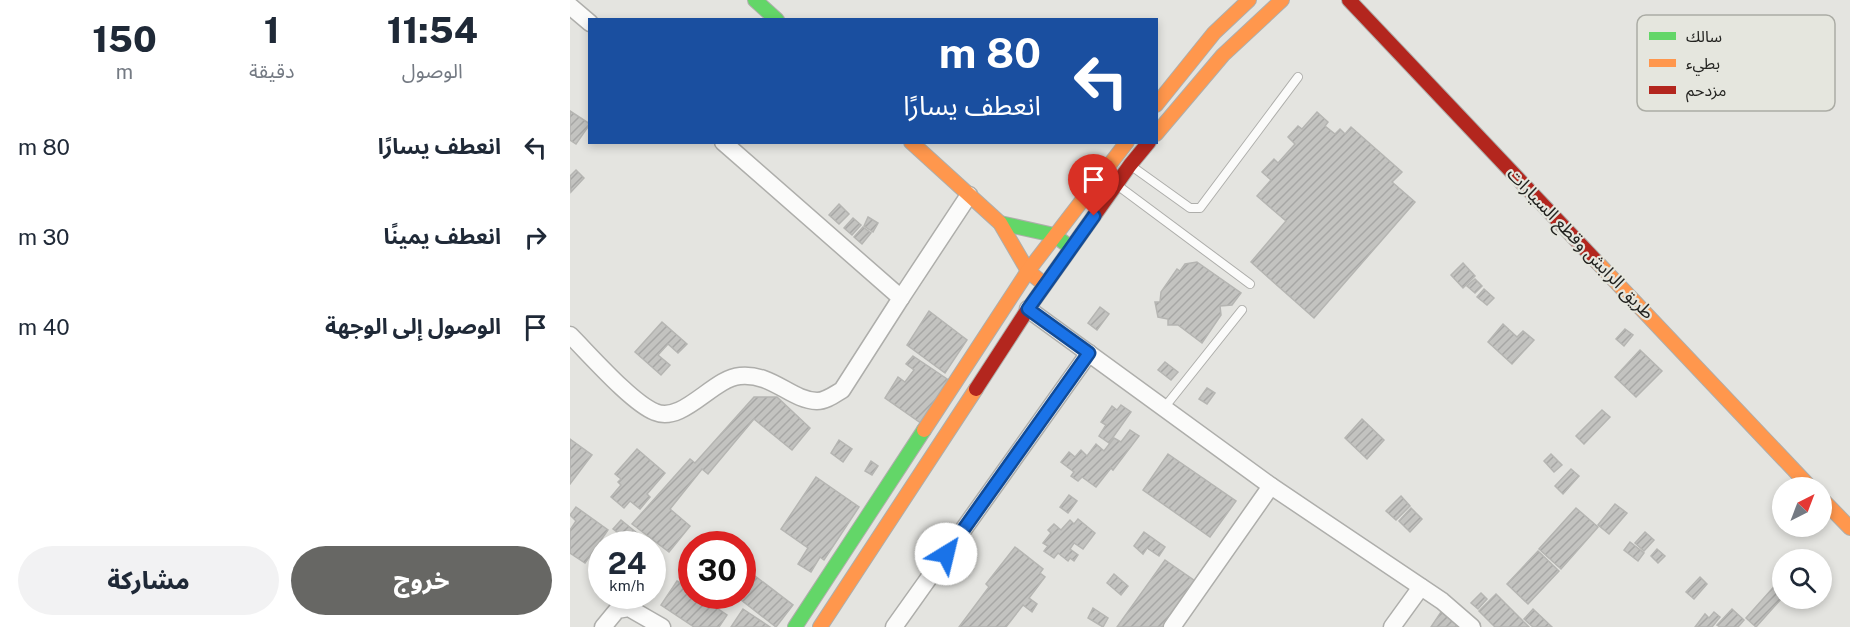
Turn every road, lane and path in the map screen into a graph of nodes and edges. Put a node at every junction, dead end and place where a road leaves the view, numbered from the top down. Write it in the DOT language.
graph roads {
  1 [pos="755,0"];
  2 [pos="1249,0"];
  3 [pos="1282,0"];
  4 [pos="1349,0"];
  5 [pos="570,6"];
  6 [pos="775,18"];
  7 [pos="588,21"];
  8 [pos="1298,77"];
  9 [pos="1158,103"];
  10 [pos="1158,132"];
  11 [pos="725,144"];
  12 [pos="913,144"];
  13 [pos="1125,144"];
  14 [pos="1147,144"];
  15 [pos="1130,165"];
  16 [pos="1116,184"];
  17 [pos="969,195"];
  18 [pos="1000,223"];
  19 [pos="1054,235"];
  20 [pos="1071,248"];
  21 [pos="1028,272"];
  22 [pos="1250,284"];
  23 [pos="1045,285"];
  24 [pos="901,298"];
  25 [pos="1028,309"];
  26 [pos="1242,310"];
  27 [pos="570,335"];
  28 [pos="1089,353"];
  29 [pos="1164,408"];
  30 [pos="1802,477"];
  31 [pos="1271,486"];
  32 [pos="1832,509"];
  33 [pos="1850,528"];
  34 [pos="1421,587"];
  35 [pos="603,627"];
  36 [pos="663,627"];
  37 [pos="795,627"];
  38 [pos="820,627"];
  39 [pos="894,627"];
  40 [pos="1172,627"];
  41 [pos="1392,627"];
  42 [pos="1472,627"];
  1 -- 6 [label="main road"];
  2 -- 9 [label="main road"];
  3 -- 10 [label="main road"];
  4 -- 30 [label="main road, طريق الرابش وقطع السيارات"];
  5 -- 7 [label="street"];
  8 -- 15 [label="lane"];
  11 -- 24 [label="street"];
  12 -- 17 [label="main road"];
  13 -- 19 [label="main road"];
  14 -- 15 [label="main road"];
  15 -- 16 [label="main road"];
  16 -- 20 [label="main road"];
  16 -- 22 [label="lane"];
  17 -- 18 [label="main road"];
  17 -- 24 [label="street"];
  18 -- 19 [label="main road"];
  18 -- 21 [label="main road"];
  19 -- 20 [label="main road"];
  19 -- 21 [label="main road"];
  20 -- 23 [label="main road"];
  21 -- 23 [label="main road"];
  21 -- 37 [label="main road"];
  23 -- 25 [label="main road"];
  24 -- 27 [label="street"];
  25 -- 28 [label="street"];
  25 -- 38 [label="main road"];
  26 -- 29 [label="lane"];
  28 -- 29 [label="street"];
  28 -- 39 [label="street"];
  29 -- 31 [label="street"];
  31 -- 34 [label="street"];
  31 -- 40 [label="street"];
  32 -- 33 [label="main road"];
  34 -- 41 [label="street"];
  34 -- 42 [label="street"];
  35 -- 36 [label="street"];
}
